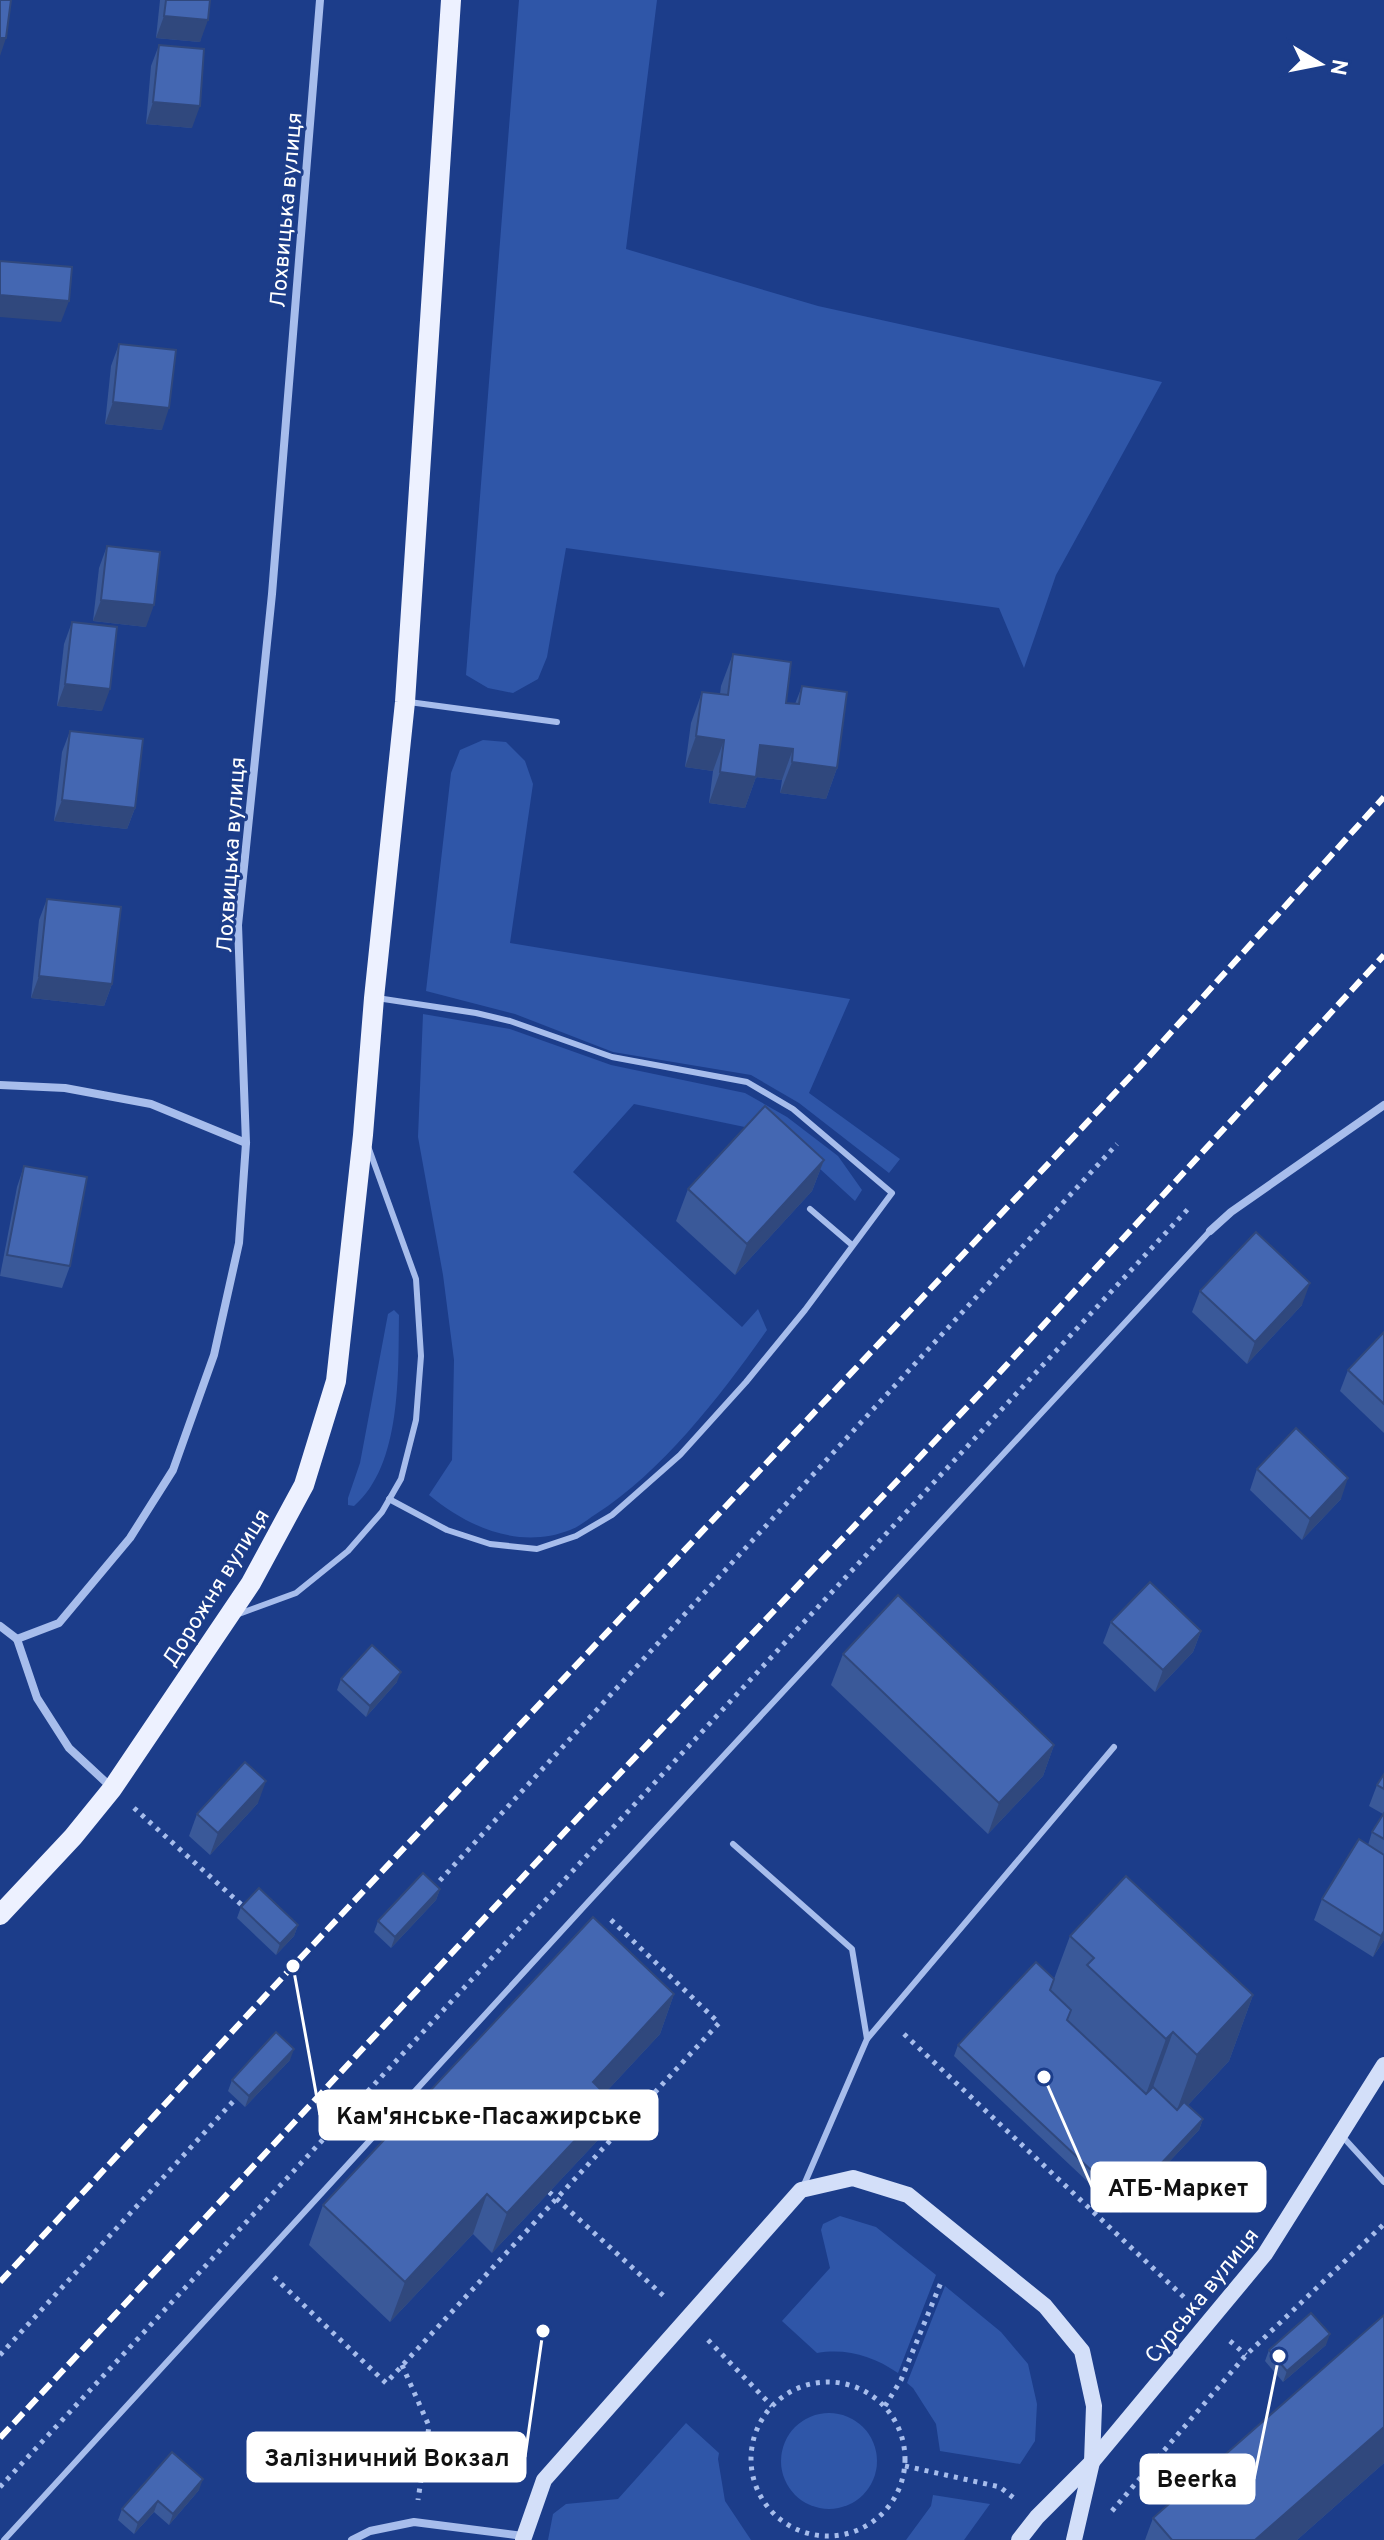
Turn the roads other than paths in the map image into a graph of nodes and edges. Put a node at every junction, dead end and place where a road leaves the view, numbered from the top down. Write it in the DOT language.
graph roads {
  1 [pos="320,0"];
  2 [pos="451,0"];
  3 [pos="405,702"];
  4 [pos="557,722"];
  5 [pos="374,998"];
  6 [pos="0,1085"];
  7 [pos="1384,1105"];
  8 [pos="363,1135"];
  9 [pos="246,1143"];
  10 [pos="810,1209"];
  11 [pos="1210,1231"];
  12 [pos="852,1245"];
  13 [pos="389,1499"];
  14 [pos="227,1618"];
  15 [pos="0,1626"];
  16 [pos="17,1639"];
  17 [pos="1114,1747"];
  18 [pos="112,1789"];
  19 [pos="733,1844"];
  20 [pos="0,1915"];
  21 [pos="867,2039"];
  22 [pos="1384,2065"];
  23 [pos="1341,2134"];
  24 [pos="1384,2182"];
  25 [pos="801,2190"];
  26 [pos="1092,2462"];
  27 [pos="523,2538"];
  28 [pos="4,2540"];
  29 [pos="352,2540"];
  30 [pos="1019,2540"];
  31 [pos="1074,2540"];
  1 -- 9 [label="street, Лохвицька вулиця"];
  2 -- 3 [label="main road, Дорожня вулиця"];
  3 -- 4 [label="lane"];
  3 -- 5 [label="main road, Дорожня вулиця"];
  5 -- 8 [label="main road, Дорожня вулиця"];
  5 -- 12 [label="lane"];
  6 -- 9 [label="street"];
  7 -- 11 [label="street"];
  8 -- 13 [label="lane"];
  8 -- 14 [label="main road, Дорожня вулиця"];
  9 -- 16 [label="street, Лохвицька вулиця"];
  10 -- 12 [label="lane"];
  11 -- 28 [label="lane"];
  12 -- 13 [label="lane"];
  13 -- 14 [label="lane"];
  14 -- 18 [label="main road, Дорожня вулиця"];
  15 -- 16 [label="street"];
  16 -- 18 [label="street"];
  17 -- 21 [label="lane"];
  18 -- 20 [label="main road, Дорожня вулиця"];
  19 -- 21 [label="lane"];
  21 -- 25 [label="lane"];
  22 -- 23 [label="main road, Сурська вулиця"];
  23 -- 24 [label="lane"];
  23 -- 26 [label="main road, Сурська вулиця"];
  25 -- 26 [label="main road"];
  25 -- 27 [label="main road"];
  26 -- 30 [label="main road, Сурська вулиця"];
  26 -- 31 [label="main road"];
  27 -- 29 [label="street"];
}
